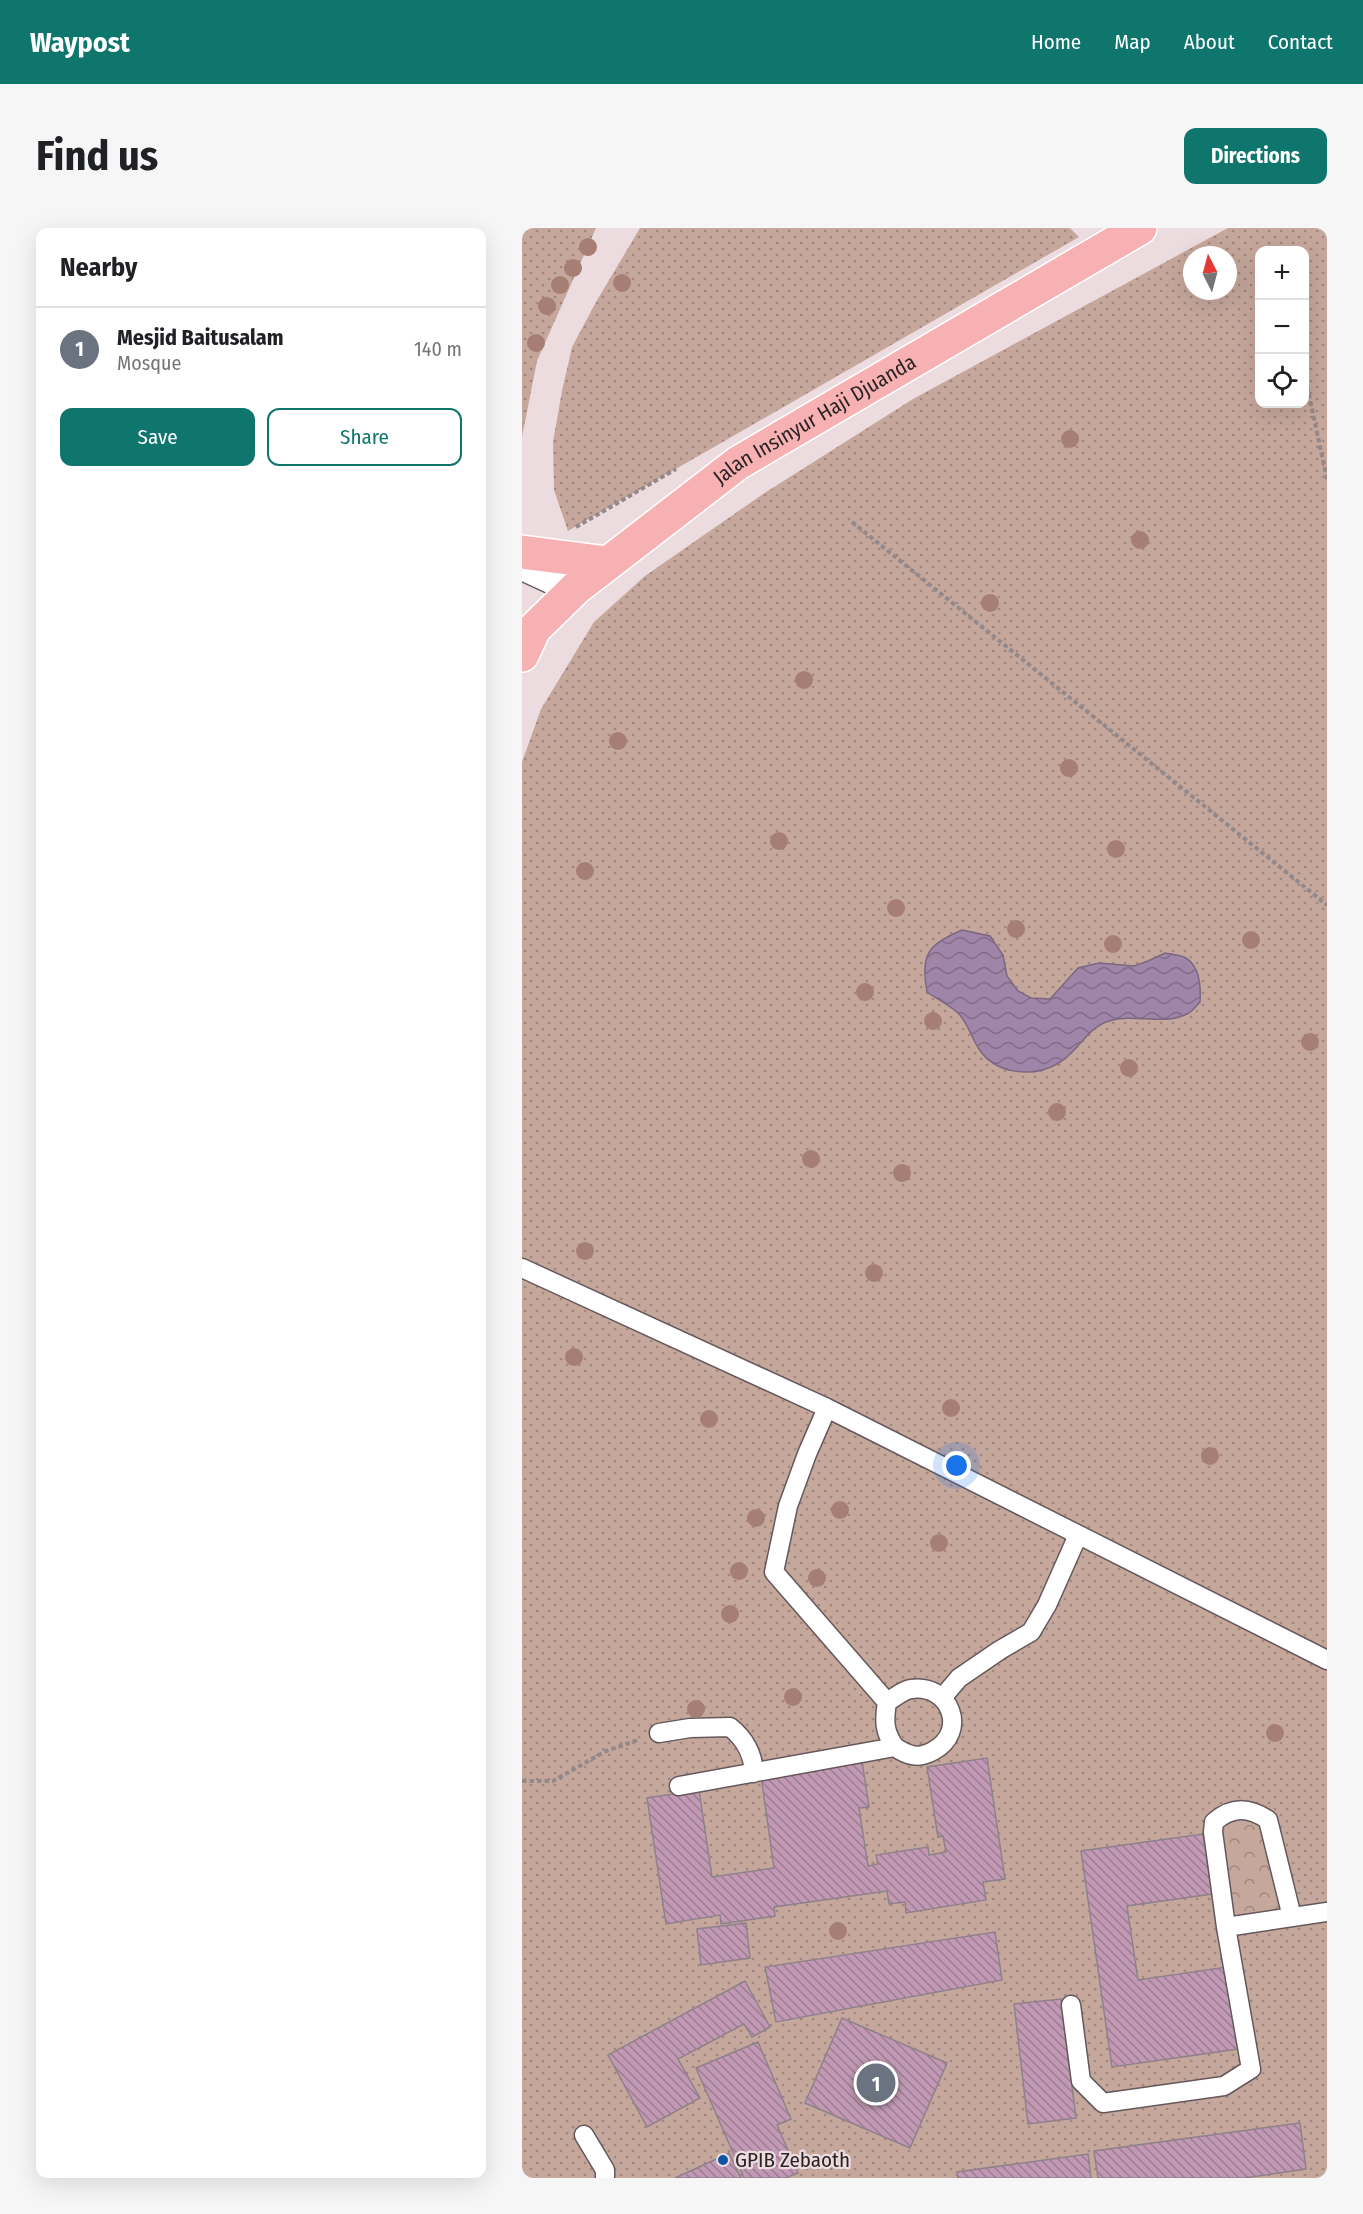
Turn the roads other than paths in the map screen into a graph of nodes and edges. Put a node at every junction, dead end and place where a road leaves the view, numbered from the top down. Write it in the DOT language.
graph roads {
  1 [pos="1140,228"];
  2 [pos="522,552"];
  3 [pos="522,563"];
  4 [pos="607,563"];
  5 [pos="576,588"];
  6 [pos="526,634"];
  7 [pos="522,1268"];
  8 [pos="827,1408"];
  9 [pos="1077,1535"];
  10 [pos="1327,1660"];
  11 [pos="942,1698"];
  12 [pos="887,1702"];
  13 [pos="659,1733"];
  14 [pos="895,1747"];
  15 [pos="754,1773"];
  16 [pos="679,1786"];
  17 [pos="1327,1912"];
  18 [pos="1292,1917"];
  19 [pos="1226,1927"];
  20 [pos="1071,2005"];
  21 [pos="584,2135"];
  22 [pos="606,2178"];
  1 -- 4 [label="main road, Jalan Insinyur Haji Djuanda"];
  2 -- 4 [label="main road"];
  3 -- 5 [label="street"];
  4 -- 5 [label="main road, Jalan Insinyur Haji Djuanda"];
  5 -- 6 [label="main road, Jalan Insinyur Haji Djuanda"];
  7 -- 8 [label="lane"];
  8 -- 9 [label="lane"];
  8 -- 12 [label="lane"];
  9 -- 10 [label="lane"];
  9 -- 11 [label="lane"];
  11 -- 12 [label="lane"];
  11 -- 14 [label="lane"];
  12 -- 14 [label="lane"];
  13 -- 15 [label="lane"];
  14 -- 15 [label="lane"];
  15 -- 16 [label="lane"];
  17 -- 18 [label="lane"];
  18 -- 19 [label="lane"];
  18 -- 19 [label="lane"];
  19 -- 20 [label="lane"];
  21 -- 22 [label="lane"];
}
